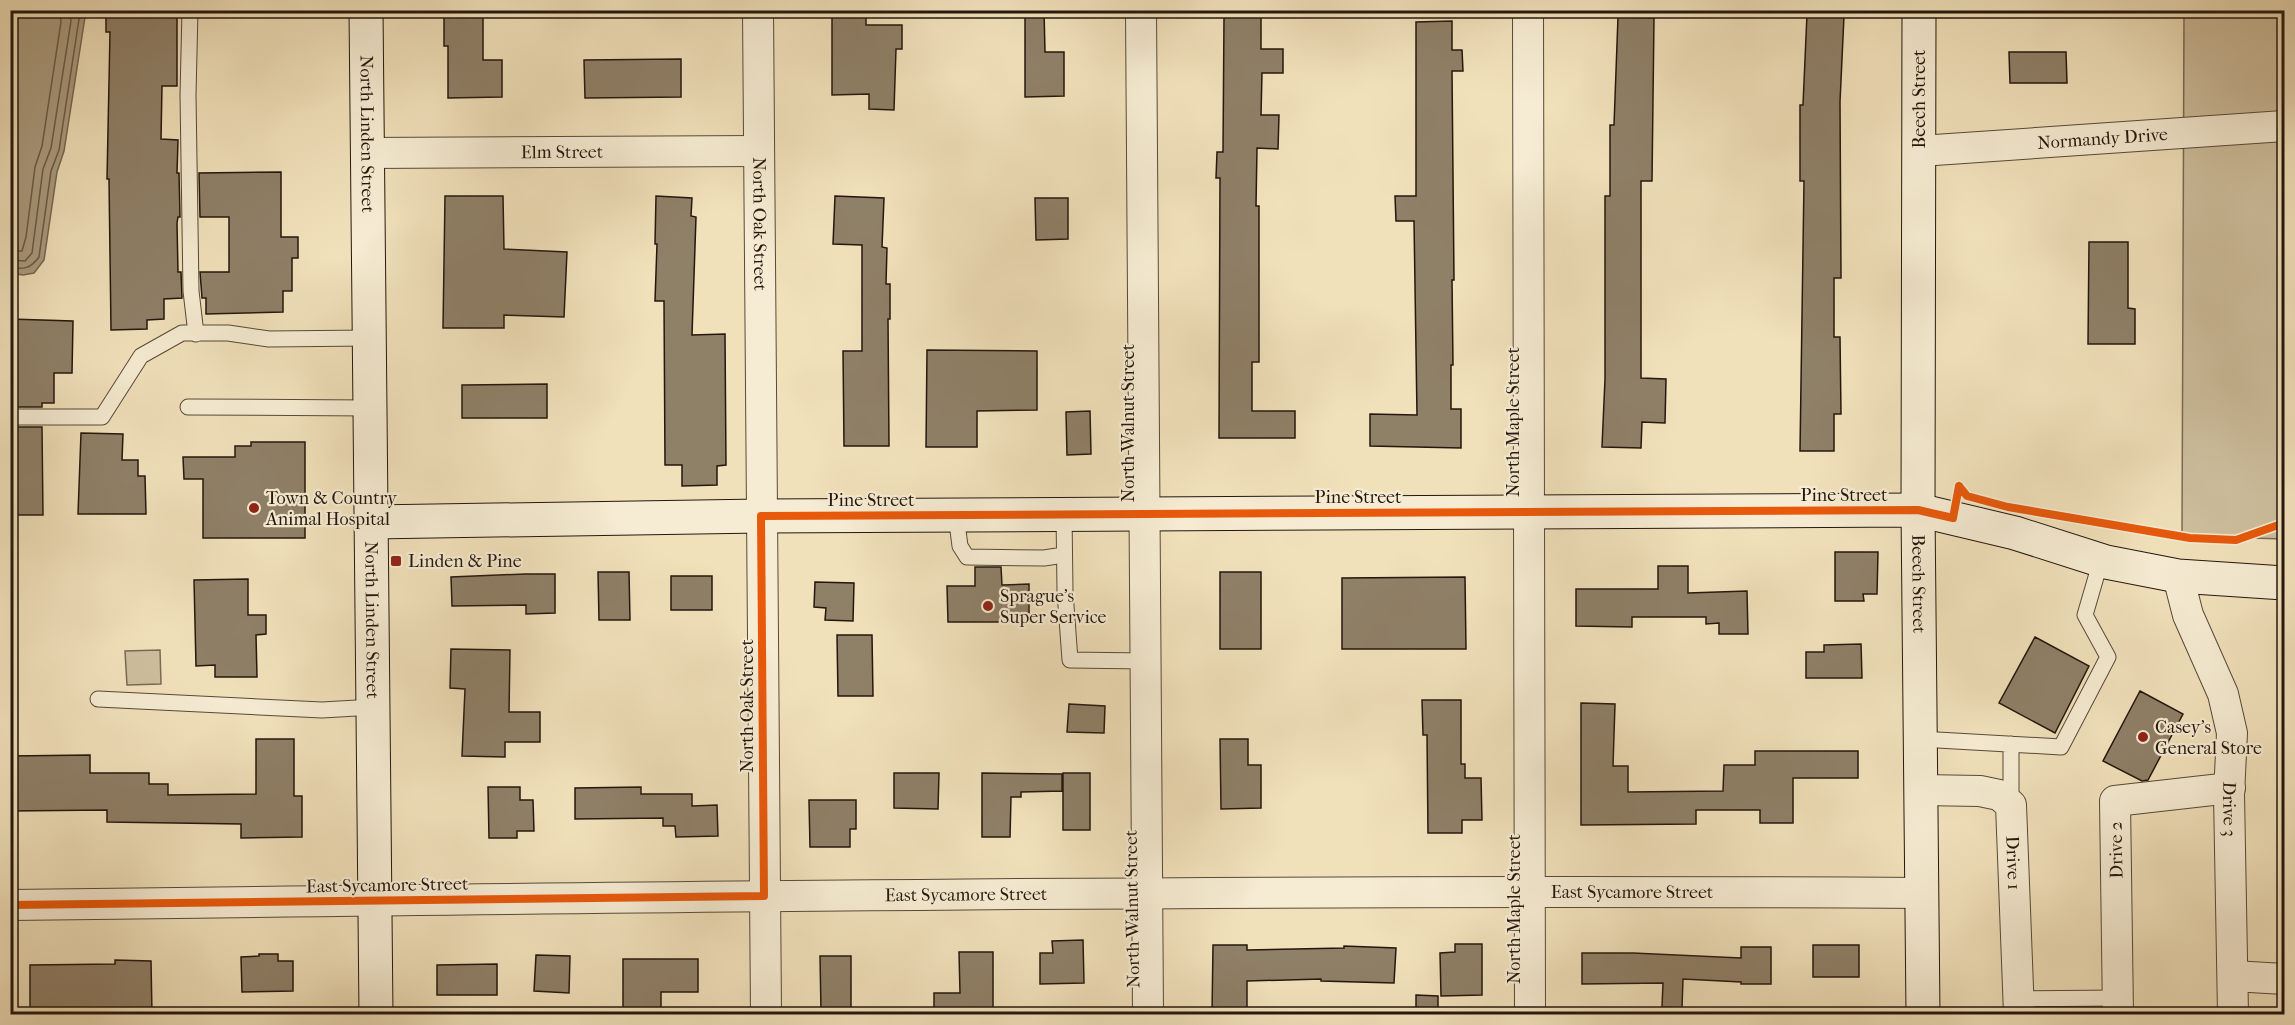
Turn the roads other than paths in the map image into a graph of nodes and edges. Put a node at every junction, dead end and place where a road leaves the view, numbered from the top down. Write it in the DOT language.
graph roads {
  1 [pos="190,10"];
  2 [pos="366,10"];
  3 [pos="758,10"];
  4 [pos="1141,10"];
  5 [pos="1528,10"];
  6 [pos="1919,10"];
  7 [pos="2284,126"];
  8 [pos="759,151"];
  9 [pos="1920,151"];
  10 [pos="366,153"];
  11 [pos="196,334"];
  12 [pos="369,338"];
  13 [pos="188,407"];
  14 [pos="370,408"];
  15 [pos="10,417"];
  16 [pos="1918,510"];
  17 [pos="1528,512"];
  18 [pos="1064,513"];
  19 [pos="1143,513"];
  20 [pos="956,514"];
  21 [pos="761,516"];
  22 [pos="372,522"];
  23 [pos="1064,555"];
  24 [pos="2101,560"];
  25 [pos="2178,576"];
  26 [pos="2284,583"];
  27 [pos="1144,662"];
  28 [pos="98,699"];
  29 [pos="374,707"];
  30 [pos="1920,739"];
  31 [pos="2011,744"];
  32 [pos="2230,788"];
  33 [pos="1921,790"];
  34 [pos="2011,805"];
  35 [pos="1529,892"];
  36 [pos="1147,893"];
  37 [pos="1922,893"];
  38 [pos="764,896"];
  39 [pos="375,900"];
  40 [pos="10,905"];
  41 [pos="2233,976"];
  42 [pos="2284,979"];
  43 [pos="2118,1006"];
  44 [pos="2019,1007"];
  45 [pos="376,1014"];
  46 [pos="766,1014"];
  47 [pos="1148,1014"];
  48 [pos="1530,1014"];
  49 [pos="1923,1014"];
  50 [pos="2233,1014"];
  1 -- 11 [label="lane"];
  2 -- 10 [label="street, North Linden Street"];
  3 -- 8 [label="street, North Oak Street"];
  4 -- 19 [label="street, North Walnut Street"];
  5 -- 17 [label="street, North Maple Street"];
  6 -- 9 [label="street, Beech Street"];
  7 -- 9 [label="street, Normandy Drive"];
  8 -- 10 [label="street, Elm Street"];
  8 -- 21 [label="street, North Oak Street"];
  9 -- 16 [label="street, Beech Street"];
  10 -- 12 [label="street, North Linden Street"];
  11 -- 12 [label="lane"];
  11 -- 15 [label="lane"];
  12 -- 14 [label="street, North Linden Street"];
  13 -- 14 [label="lane"];
  14 -- 22 [label="street, North Linden Street"];
  16 -- 17 [label="street, Pine Street"];
  16 -- 24 [label="street, Pine Street"];
  16 -- 30 [label="street, Beech Street"];
  17 -- 19 [label="street, Pine Street"];
  17 -- 35 [label="street, North Maple Street"];
  18 -- 19 [label="street, Pine Street"];
  18 -- 20 [label="street, Pine Street"];
  18 -- 23 [label="lane"];
  19 -- 27 [label="street, North Walnut Street"];
  20 -- 21 [label="street, Pine Street"];
  20 -- 23 [label="lane"];
  21 -- 22 [label="street, Pine Street"];
  21 -- 38 [label="street, North Oak Street"];
  22 -- 29 [label="street, North Linden Street"];
  23 -- 27 [label="lane"];
  24 -- 25 [label="street, Pine Street"];
  24 -- 31 [label="lane"];
  25 -- 26 [label="street, Pine Street"];
  25 -- 32 [label="street, Drive 3"];
  27 -- 36 [label="street, North Walnut Street"];
  28 -- 29 [label="lane"];
  29 -- 39 [label="street, North Linden Street"];
  30 -- 31 [label="lane"];
  30 -- 33 [label="street, Beech Street"];
  31 -- 34 [label="lane"];
  32 -- 41 [label="street, Drive 3"];
  32 -- 43 [label="street, Drive 2"];
  33 -- 34 [label="street"];
  33 -- 37 [label="street, Beech Street"];
  34 -- 44 [label="street, Drive 1"];
  35 -- 36 [label="street, East Sycamore Street"];
  35 -- 37 [label="street, East Sycamore Street"];
  35 -- 48 [label="street, North Maple Street"];
  36 -- 38 [label="street, East Sycamore Street"];
  36 -- 47 [label="street, North Walnut Street"];
  37 -- 49 [label="street, Beech Street"];
  38 -- 39 [label="street, East Sycamore Street"];
  38 -- 46 [label="street, North Oak Street"];
  39 -- 40 [label="street, East Sycamore Street"];
  39 -- 45 [label="street, North Linden Street"];
  41 -- 42 [label="street"];
  41 -- 50 [label="street, Drive 3"];
  43 -- 44 [label="lane"];
}
